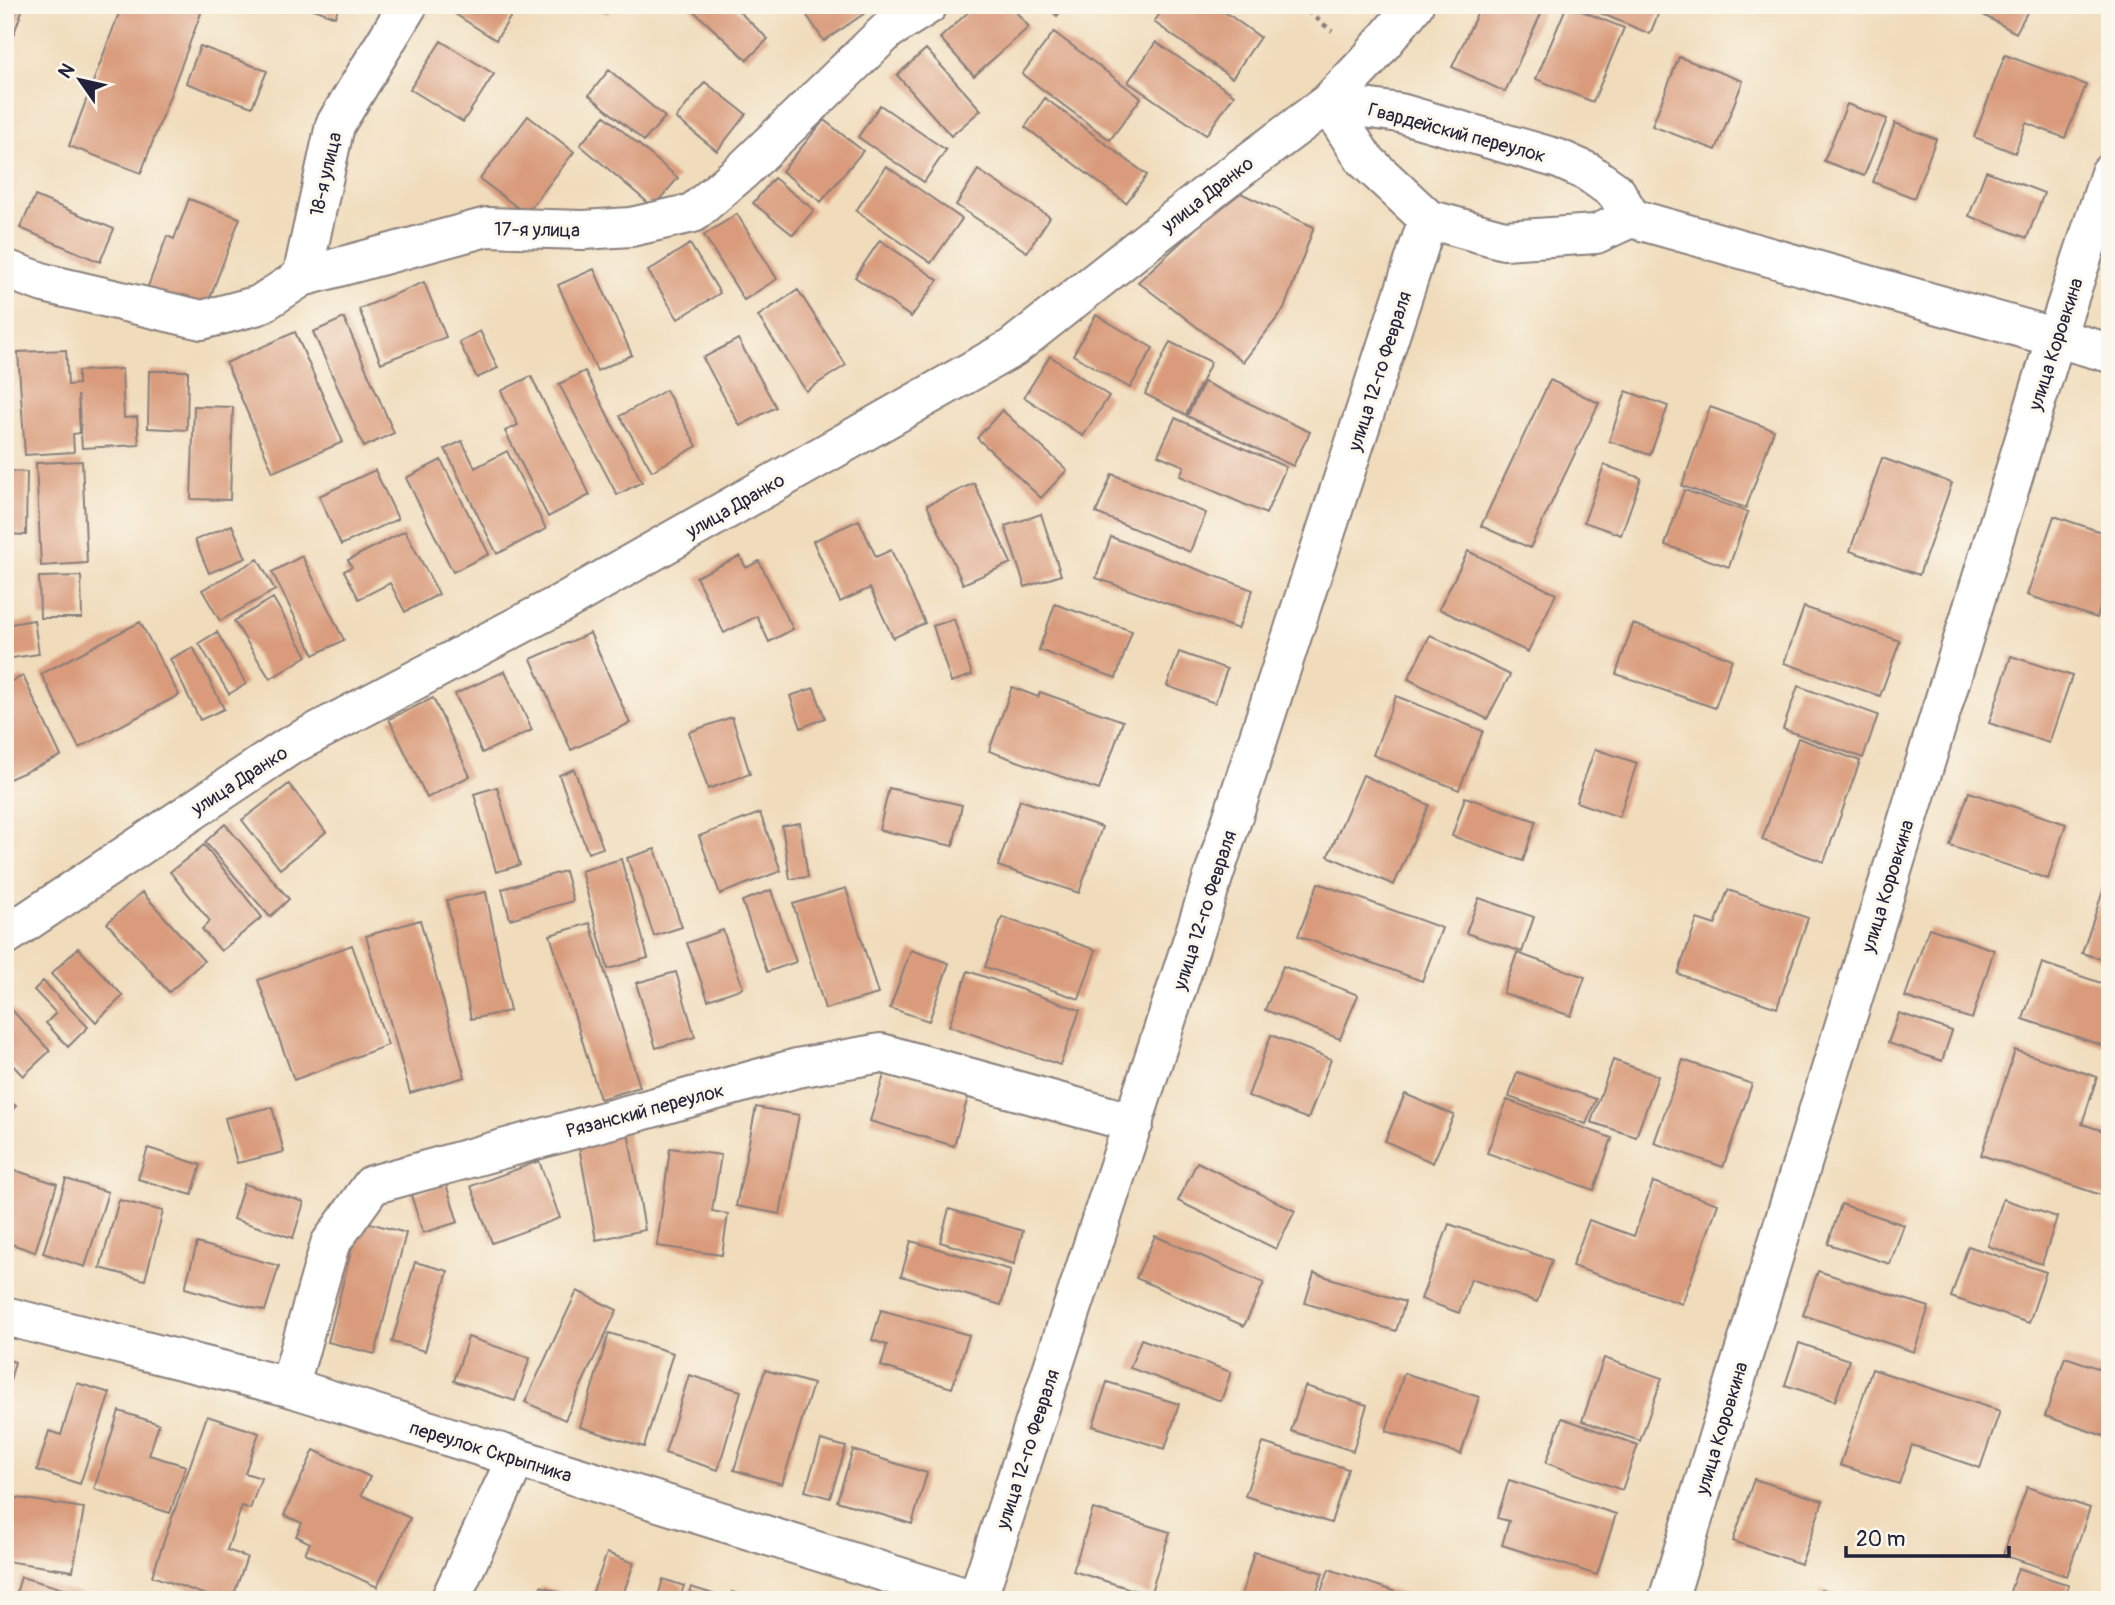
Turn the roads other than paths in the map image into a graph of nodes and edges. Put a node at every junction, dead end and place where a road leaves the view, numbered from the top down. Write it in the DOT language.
graph roads {
  1 [pos="408,5"];
  2 [pos="928,5"];
  3 [pos="1414,5"];
  4 [pos="1328,103"];
  5 [pos="2110,173"];
  6 [pos="1631,218"];
  7 [pos="1428,219"];
  8 [pos="5,269"];
  9 [pos="302,277"];
  10 [pos="2056,337"];
  11 [pos="2110,353"];
  12 [pos="5,936"];
  13 [pos="1134,1124"];
  14 [pos="5,1315"];
  15 [pos="289,1387"];
  16 [pos="516,1459"];
  17 [pos="450,1600"];
  18 [pos="975,1600"];
  19 [pos="1668,1600"];
  1 -- 9 [label="street, 18-я улица"];
  2 -- 9 [label="street, 17-я улица"];
  3 -- 4 [label="street, улица Дранко"];
  4 -- 6 [label="street, Гвардейский переулок"];
  4 -- 7 [label="street, Гвардейский переулок"];
  4 -- 12 [label="street, улица Дранко"];
  5 -- 10 [label="street, улица Коровкина"];
  6 -- 7 [label="street, Гвардейский переулок"];
  6 -- 10 [label="street"];
  7 -- 13 [label="street, улица 12-го Февраля"];
  8 -- 9 [label="street, 17-я улица"];
  10 -- 11 [label="street"];
  10 -- 19 [label="street, улица Коровкина"];
  13 -- 15 [label="street, Рязанский переулок"];
  13 -- 18 [label="street, улица 12-го Февраля"];
  14 -- 15 [label="street, переулок Скрыпника"];
  15 -- 16 [label="street, переулок Скрыпника"];
  16 -- 17 [label="street"];
  16 -- 18 [label="street, переулок Скрыпника"];
}
